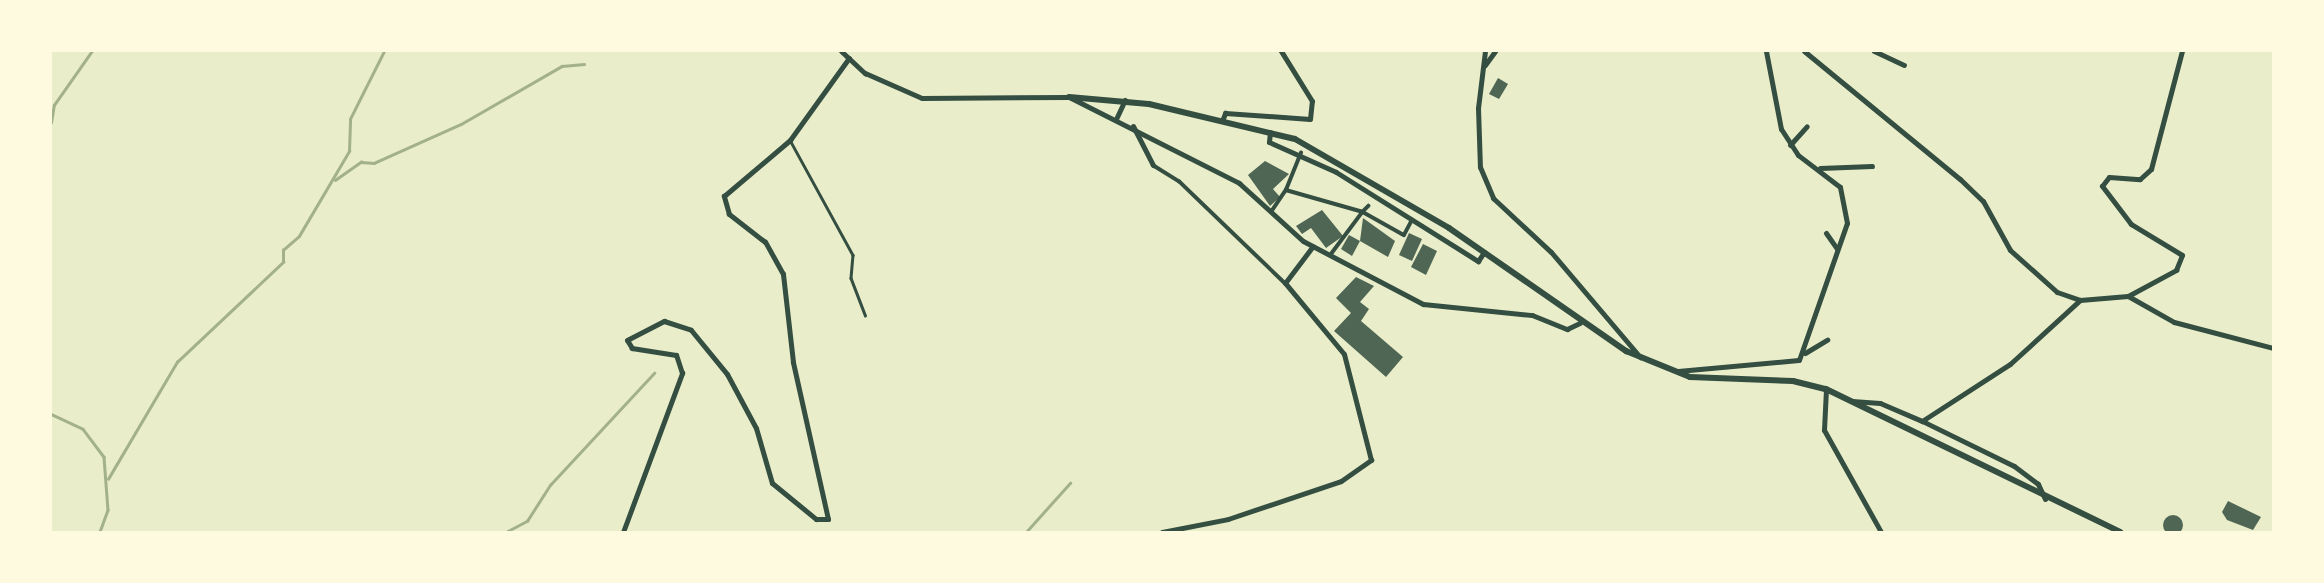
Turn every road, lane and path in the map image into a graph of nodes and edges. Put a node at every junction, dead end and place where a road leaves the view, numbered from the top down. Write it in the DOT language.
graph roads {
  1 [pos="841,51"];
  2 [pos="1281,51"];
  3 [pos="1486,51"];
  4 [pos="1495,51"];
  5 [pos="1766,51"];
  6 [pos="1804,51"];
  7 [pos="1874,51"];
  8 [pos="2182,51"];
  9 [pos="849,58"];
  10 [pos="1904,65"];
  11 [pos="1483,67"];
  12 [pos="1069,97"];
  13 [pos="1125,100"];
  14 [pos="1116,119"];
  15 [pos="1222,121"];
  16 [pos="1133,125"];
  17 [pos="1807,126"];
  18 [pos="1270,132"];
  19 [pos="790,140"];
  20 [pos="1790,145"];
  21 [pos="1301,153"];
  22 [pos="1153,165"];
  23 [pos="1872,166"];
  24 [pos="1818,168"];
  25 [pos="1286,190"];
  26 [pos="1369,206"];
  27 [pos="1363,212"];
  28 [pos="1270,214"];
  29 [pos="1412,220"];
  30 [pos="1826,233"];
  31 [pos="1313,246"];
  32 [pos="1837,249"];
  33 [pos="1484,252"];
  34 [pos="1329,256"];
  35 [pos="1285,283"];
  36 [pos="2128,296"];
  37 [pos="2080,300"];
  38 [pos="865,315"];
  39 [pos="1580,323"];
  40 [pos="1827,340"];
  41 [pos="2273,348"];
  42 [pos="1804,353"];
  43 [pos="1640,357"];
  44 [pos="1676,371"];
  45 [pos="1826,389"];
  46 [pos="1852,401"];
  47 [pos="1922,421"];
  48 [pos="2045,499"];
  49 [pos="623,532"];
  50 [pos="1162,532"];
  51 [pos="1881,532"];
  52 [pos="2120,532"];
  1 -- 9 [label="street"];
  2 -- 15 [label="street"];
  3 -- 11 [label="street"];
  4 -- 11 [label="street"];
  5 -- 20 [label="street"];
  6 -- 37 [label="street"];
  7 -- 10 [label="street"];
  8 -- 36 [label="street"];
  9 -- 12 [label="street"];
  9 -- 19 [label="street"];
  11 -- 43 [label="street"];
  12 -- 13 [label="street"];
  12 -- 14 [label="street"];
  13 -- 14 [label="street"];
  13 -- 15 [label="street"];
  14 -- 16 [label="street"];
  15 -- 18 [label="street"];
  16 -- 22 [label="street"];
  16 -- 28 [label="street"];
  17 -- 20 [label="street"];
  18 -- 21 [label="street"];
  18 -- 33 [label="street"];
  19 -- 38 [label="lane"];
  19 -- 49 [label="street"];
  20 -- 24 [label="street"];
  21 -- 25 [label="street"];
  21 -- 29 [label="street"];
  22 -- 35 [label="street"];
  23 -- 24 [label="street"];
  24 -- 32 [label="street"];
  25 -- 27 [label="street"];
  25 -- 28 [label="street"];
  26 -- 27 [label="street"];
  27 -- 29 [label="street"];
  27 -- 34 [label="street"];
  28 -- 31 [label="street"];
  29 -- 33 [label="street"];
  30 -- 32 [label="street"];
  31 -- 34 [label="street"];
  31 -- 35 [label="street"];
  32 -- 42 [label="street"];
  33 -- 39 [label="street"];
  34 -- 39 [label="street"];
  35 -- 50 [label="street"];
  36 -- 37 [label="street"];
  36 -- 41 [label="street"];
  37 -- 47 [label="street"];
  39 -- 43 [label="street"];
  40 -- 42 [label="street"];
  42 -- 44 [label="street"];
  43 -- 44 [label="street"];
  44 -- 45 [label="street"];
  45 -- 46 [label="street"];
  45 -- 51 [label="street"];
  46 -- 47 [label="street"];
  46 -- 48 [label="street"];
  47 -- 48 [label="street"];
  48 -- 52 [label="street"];
}
